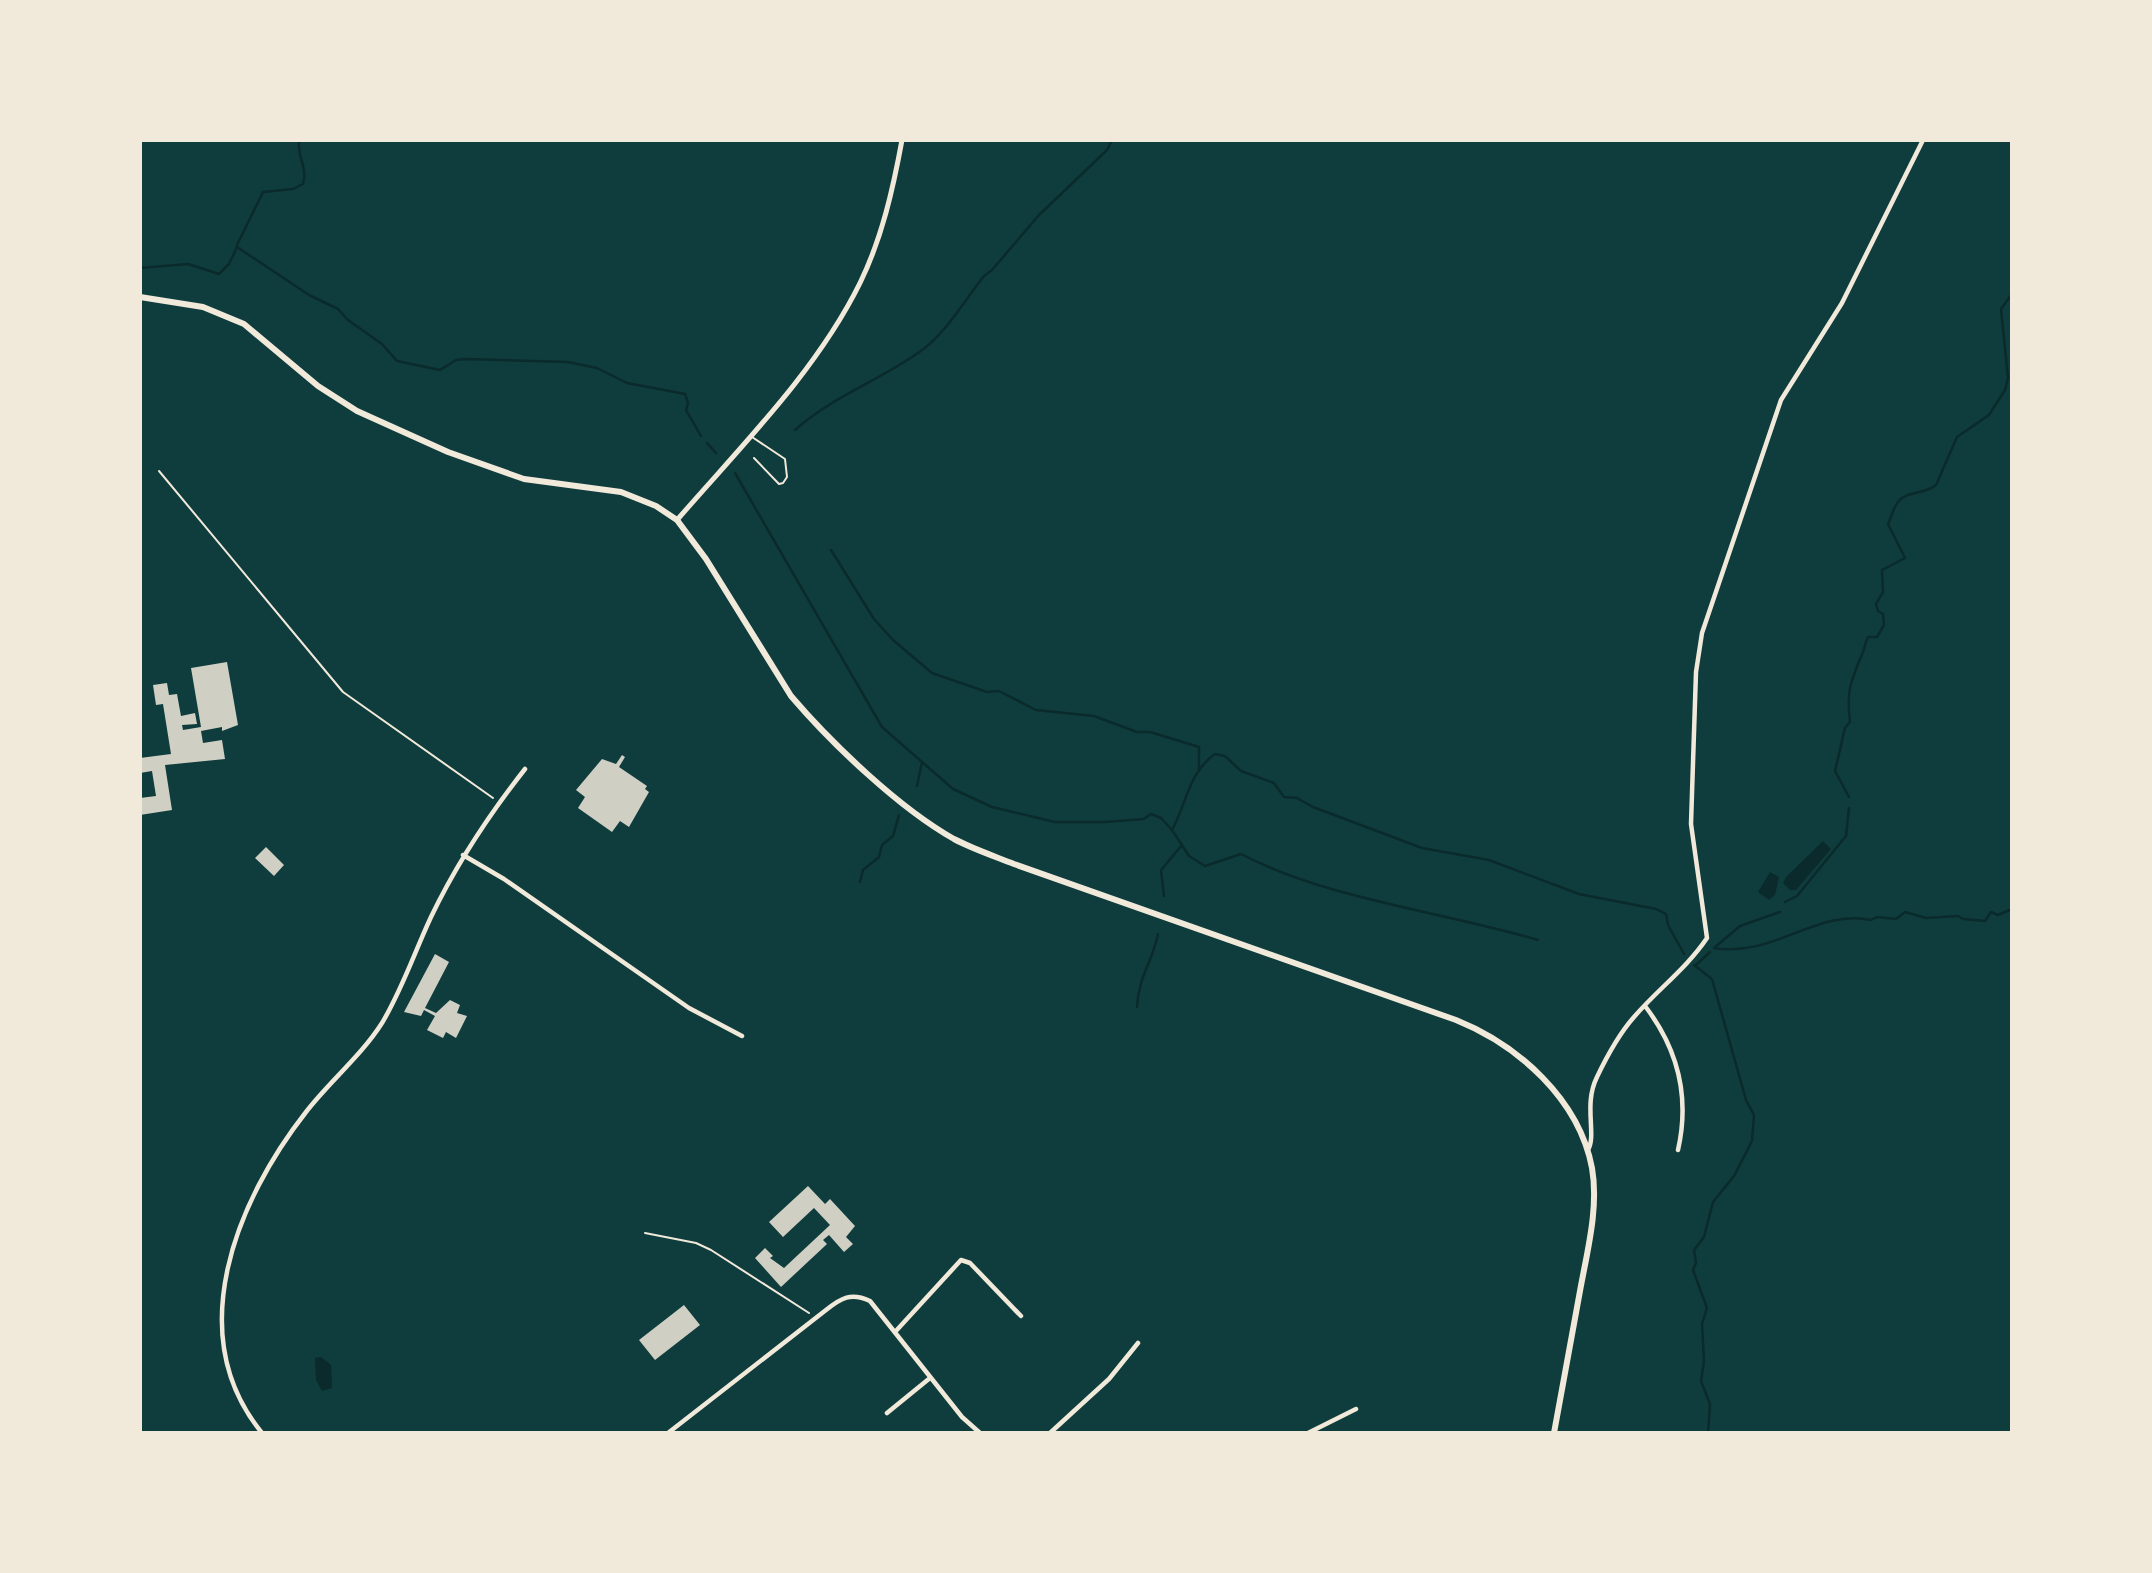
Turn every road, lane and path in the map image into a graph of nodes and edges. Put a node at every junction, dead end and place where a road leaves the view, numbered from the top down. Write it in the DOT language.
graph roads {
  1 [pos="902,140"];
  2 [pos="1923,140"];
  3 [pos="140,297"];
  4 [pos="750,435"];
  5 [pos="754,458"];
  6 [pos="159,471"];
  7 [pos="677,520"];
  8 [pos="526,769"];
  9 [pos="499,802"];
  10 [pos="463,855"];
  11 [pos="1645,1006"];
  12 [pos="742,1036"];
  13 [pos="1587,1150"];
  14 [pos="1678,1150"];
  15 [pos="645,1233"];
  16 [pos="1021,1317"];
  17 [pos="816,1318"];
  18 [pos="895,1332"];
  19 [pos="1138,1343"];
  20 [pos="930,1378"];
  21 [pos="1356,1409"];
  22 [pos="887,1413"];
  23 [pos="262,1433"];
  24 [pos="668,1433"];
  25 [pos="980,1433"];
  26 [pos="1050,1433"];
  27 [pos="1308,1433"];
  28 [pos="1554,1433"];
  1 -- 4 [label="street"];
  2 -- 11 [label="street"];
  3 -- 7 [label="main road"];
  4 -- 5 [label="lane"];
  4 -- 7 [label="street"];
  6 -- 9 [label="path"];
  7 -- 13 [label="main road"];
  8 -- 9 [label="street"];
  9 -- 10 [label="street"];
  10 -- 12 [label="street"];
  10 -- 23 [label="street"];
  11 -- 13 [label="street"];
  11 -- 14 [label="street"];
  13 -- 28 [label="main road"];
  15 -- 17 [label="path"];
  16 -- 18 [label="street"];
  17 -- 18 [label="street"];
  17 -- 24 [label="street"];
  18 -- 20 [label="street"];
  19 -- 26 [label="street"];
  20 -- 22 [label="street"];
  20 -- 25 [label="street"];
  21 -- 27 [label="street"];
}
